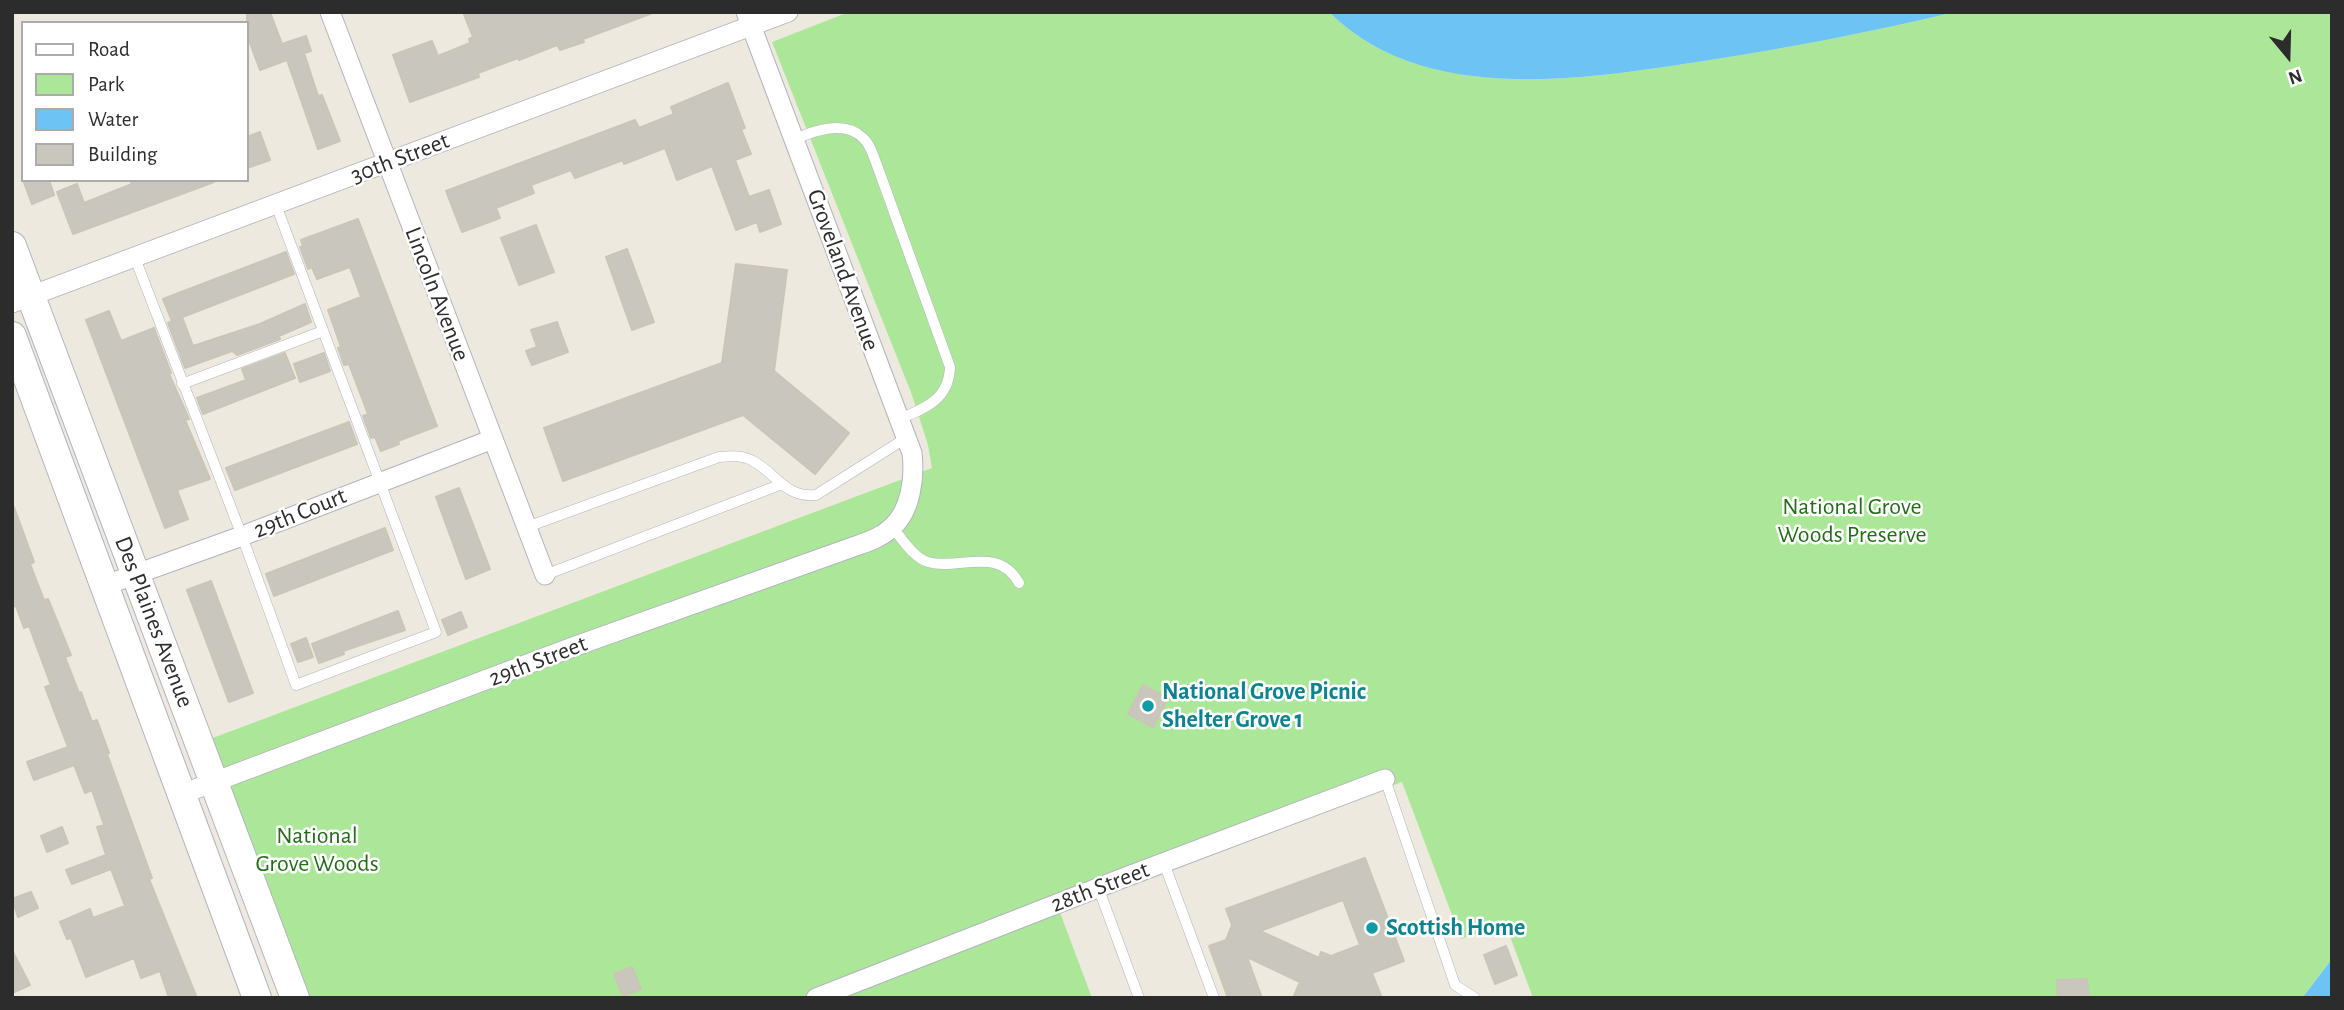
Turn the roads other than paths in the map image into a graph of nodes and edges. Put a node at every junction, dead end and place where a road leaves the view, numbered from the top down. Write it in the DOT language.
graph roads {
  1 [pos="330,12"];
  2 [pos="788,12"];
  3 [pos="749,19"];
  4 [pos="794,139"];
  5 [pos="388,163"];
  6 [pos="276,205"];
  7 [pos="12,246"];
  8 [pos="135,258"];
  9 [pos="22,300"];
  10 [pos="323,331"];
  11 [pos="12,337"];
  12 [pos="182,384"];
  13 [pos="902,428"];
  14 [pos="493,439"];
  15 [pos="380,481"];
  16 [pos="782,484"];
  17 [pos="527,527"];
  18 [pos="892,528"];
  19 [pos="242,536"];
  20 [pos="136,575"];
  21 [pos="545,575"];
  22 [pos="1019,583"];
  23 [pos="106,585"];
  24 [pos="1385,779"];
  25 [pos="214,783"];
  26 [pos="182,794"];
  27 [pos="1164,863"];
  28 [pos="1098,887"];
  29 [pos="257,998"];
  30 [pos="295,998"];
  31 [pos="816,998"];
  32 [pos="1139,998"];
  33 [pos="1214,998"];
  34 [pos="1475,998"];
  1 -- 5 [label="street, Lincoln Avenue"];
  2 -- 3 [label="street, 30th Street"];
  3 -- 4 [label="street, Groveland Avenue"];
  3 -- 5 [label="street, 30th Street"];
  4 -- 13 [label="street, Groveland Avenue"];
  4 -- 13 [label="lane"];
  5 -- 6 [label="street, 30th Street"];
  5 -- 14 [label="street, Lincoln Avenue"];
  6 -- 8 [label="street, 30th Street"];
  6 -- 10 [label="lane"];
  7 -- 9 [label="street, Des Plaines Avenue"];
  8 -- 9 [label="street, 30th Street"];
  8 -- 12 [label="lane"];
  9 -- 20 [label="street, Des Plaines Avenue"];
  10 -- 12 [label="lane"];
  10 -- 15 [label="lane"];
  11 -- 23 [label="street, Des Plaines Avenue"];
  12 -- 19 [label="lane"];
  13 -- 16 [label="lane"];
  13 -- 18 [label="street, Groveland Avenue"];
  14 -- 15 [label="street, 29th Court"];
  14 -- 17 [label="street, Lincoln Avenue"];
  15 -- 19 [label="street, 29th Court"];
  15 -- 19 [label="lane"];
  16 -- 17 [label="lane"];
  16 -- 21 [label="lane"];
  17 -- 21 [label="street, Lincoln Avenue"];
  18 -- 22 [label="lane"];
  18 -- 25 [label="street, 29th Street"];
  19 -- 20 [label="street, 29th Court"];
  20 -- 23 [label="street, 29th Court"];
  20 -- 25 [label="street, Des Plaines Avenue"];
  23 -- 26 [label="street, Des Plaines Avenue"];
  24 -- 27 [label="street, 28th Street"];
  24 -- 34 [label="lane"];
  25 -- 26 [label="street, 29th Street"];
  25 -- 30 [label="street, Des Plaines Avenue"];
  26 -- 29 [label="street, Des Plaines Avenue"];
  27 -- 28 [label="street, 28th Street"];
  27 -- 33 [label="lane"];
  28 -- 31 [label="street, 28th Street"];
  28 -- 32 [label="lane"];
}
